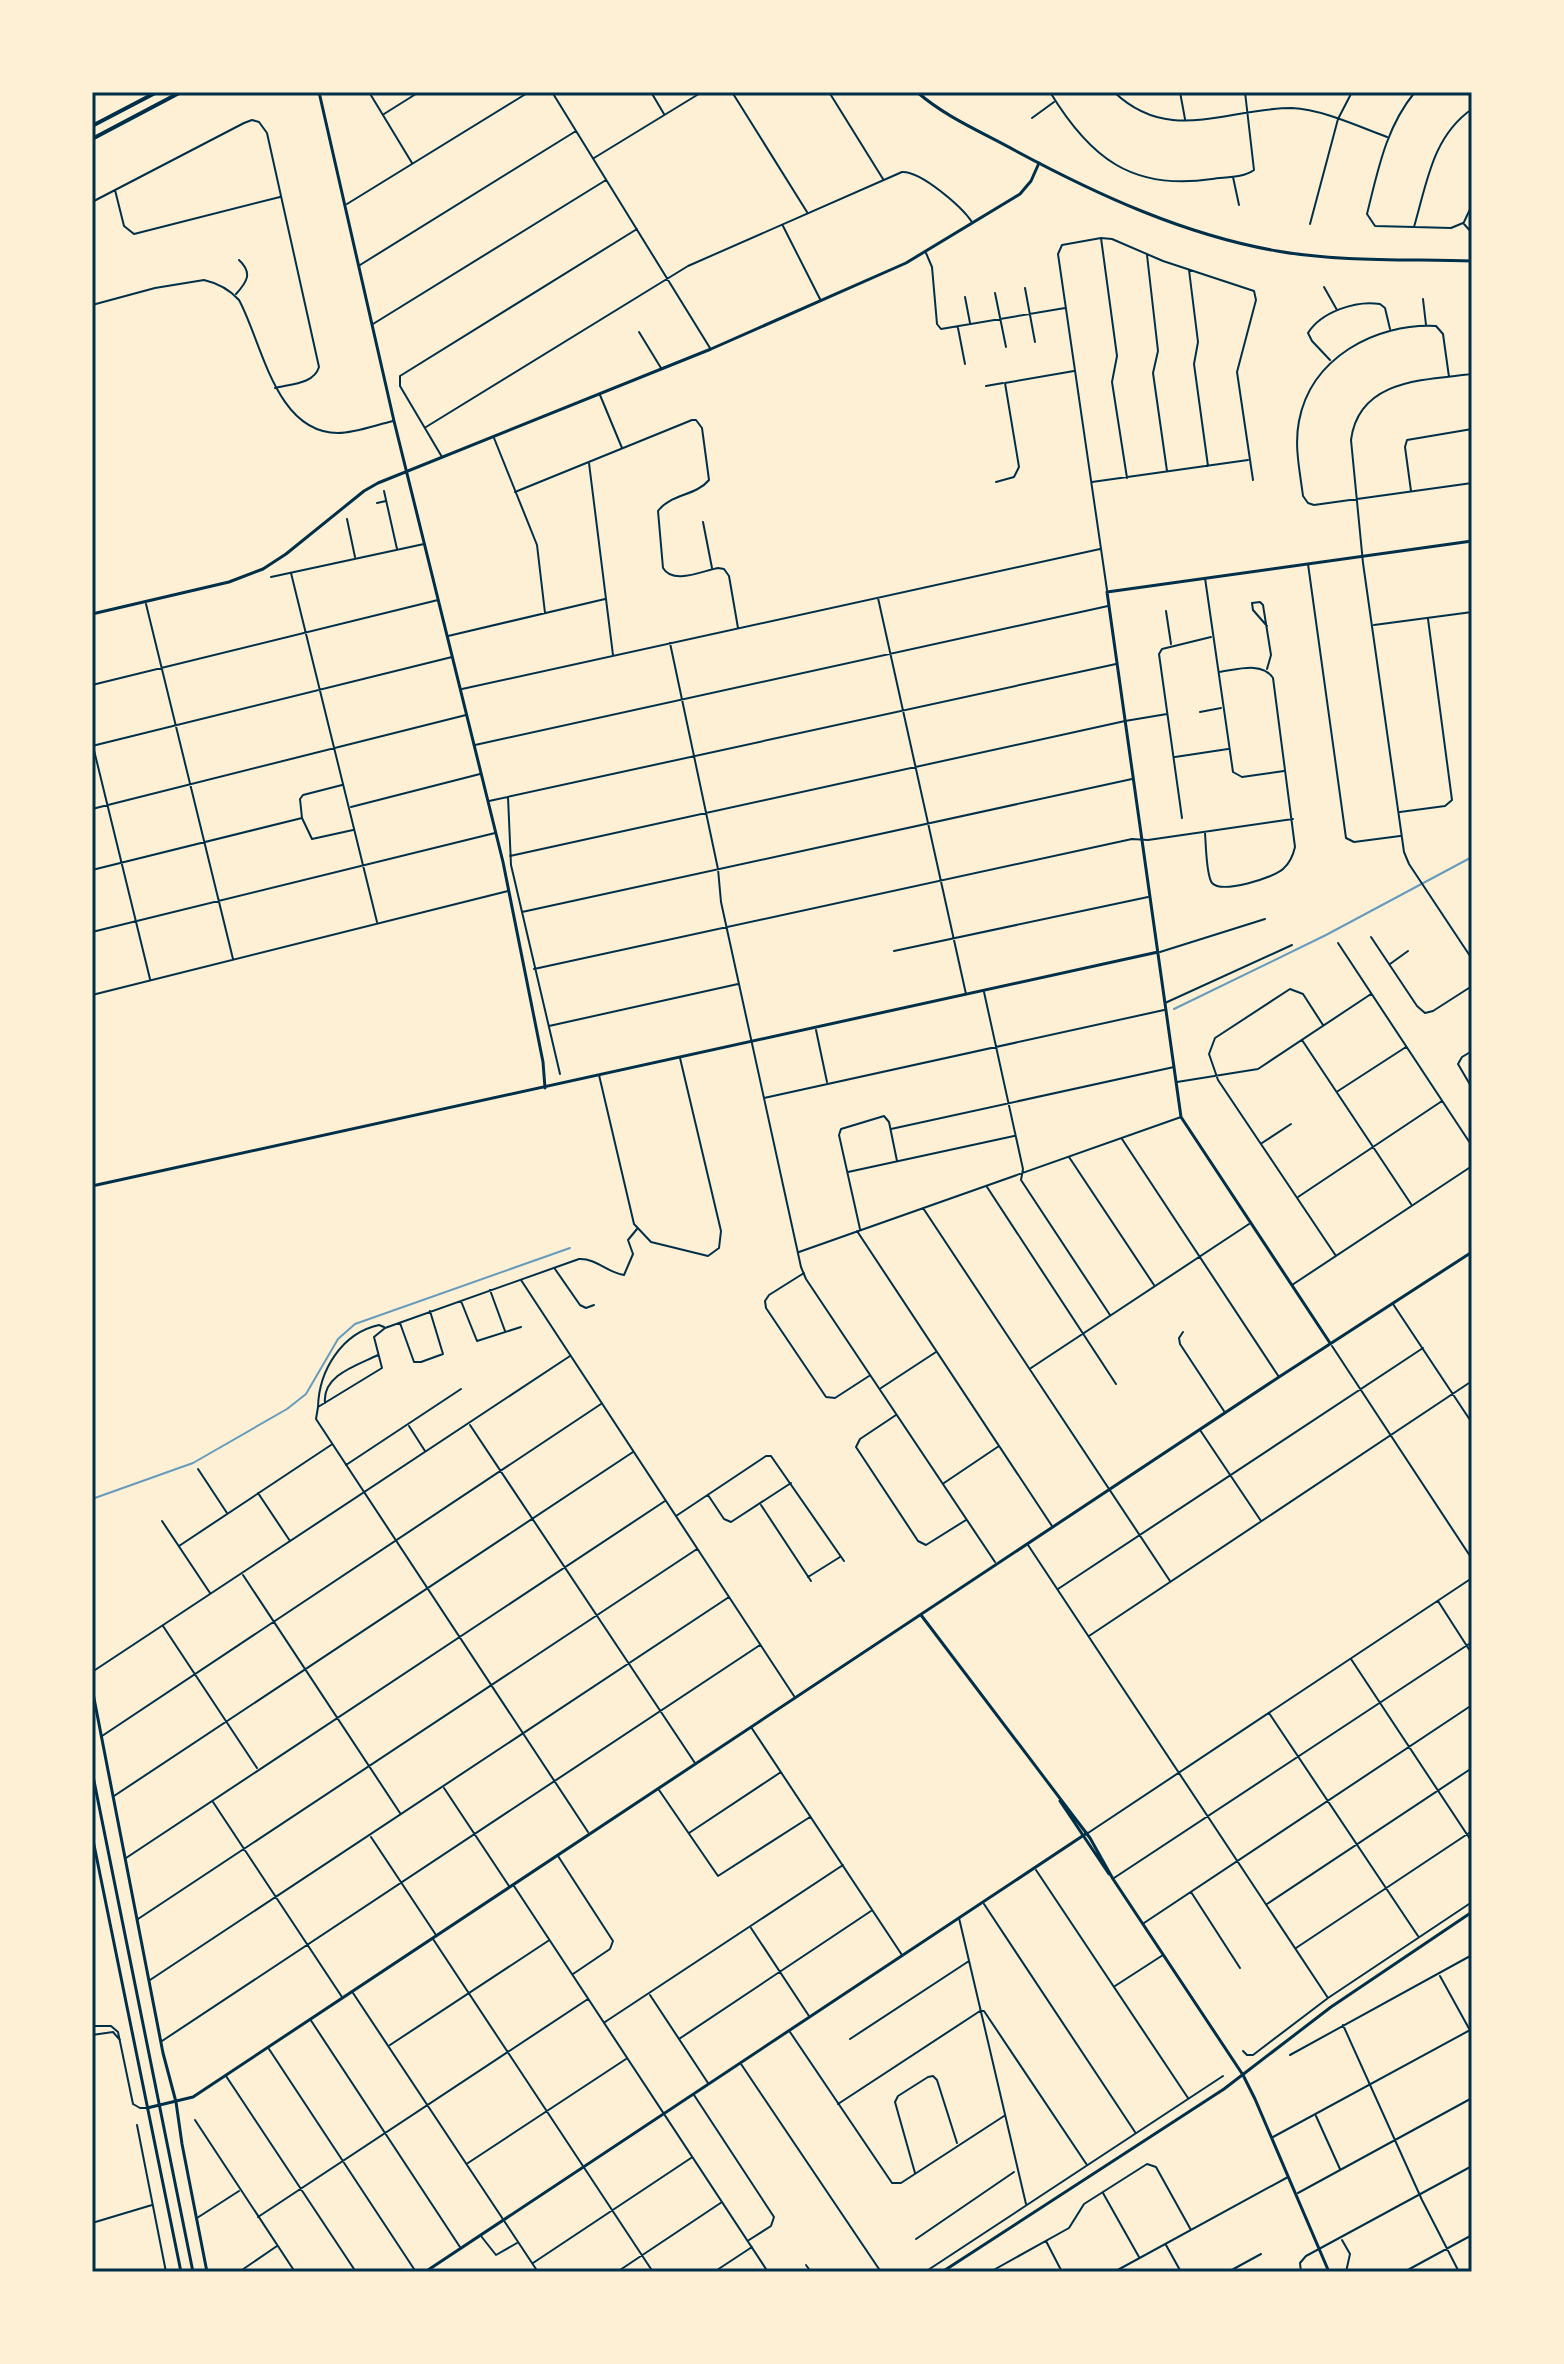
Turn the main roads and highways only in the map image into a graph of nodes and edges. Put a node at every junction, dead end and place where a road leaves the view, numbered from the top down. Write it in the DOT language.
graph roads {
  1 [pos="157,92"];
  2 [pos="181,92"];
  3 [pos="92,126"];
  4 [pos="92,139"];
  1 -- 3 [label="highway"];
  2 -- 4 [label="highway"];
}
